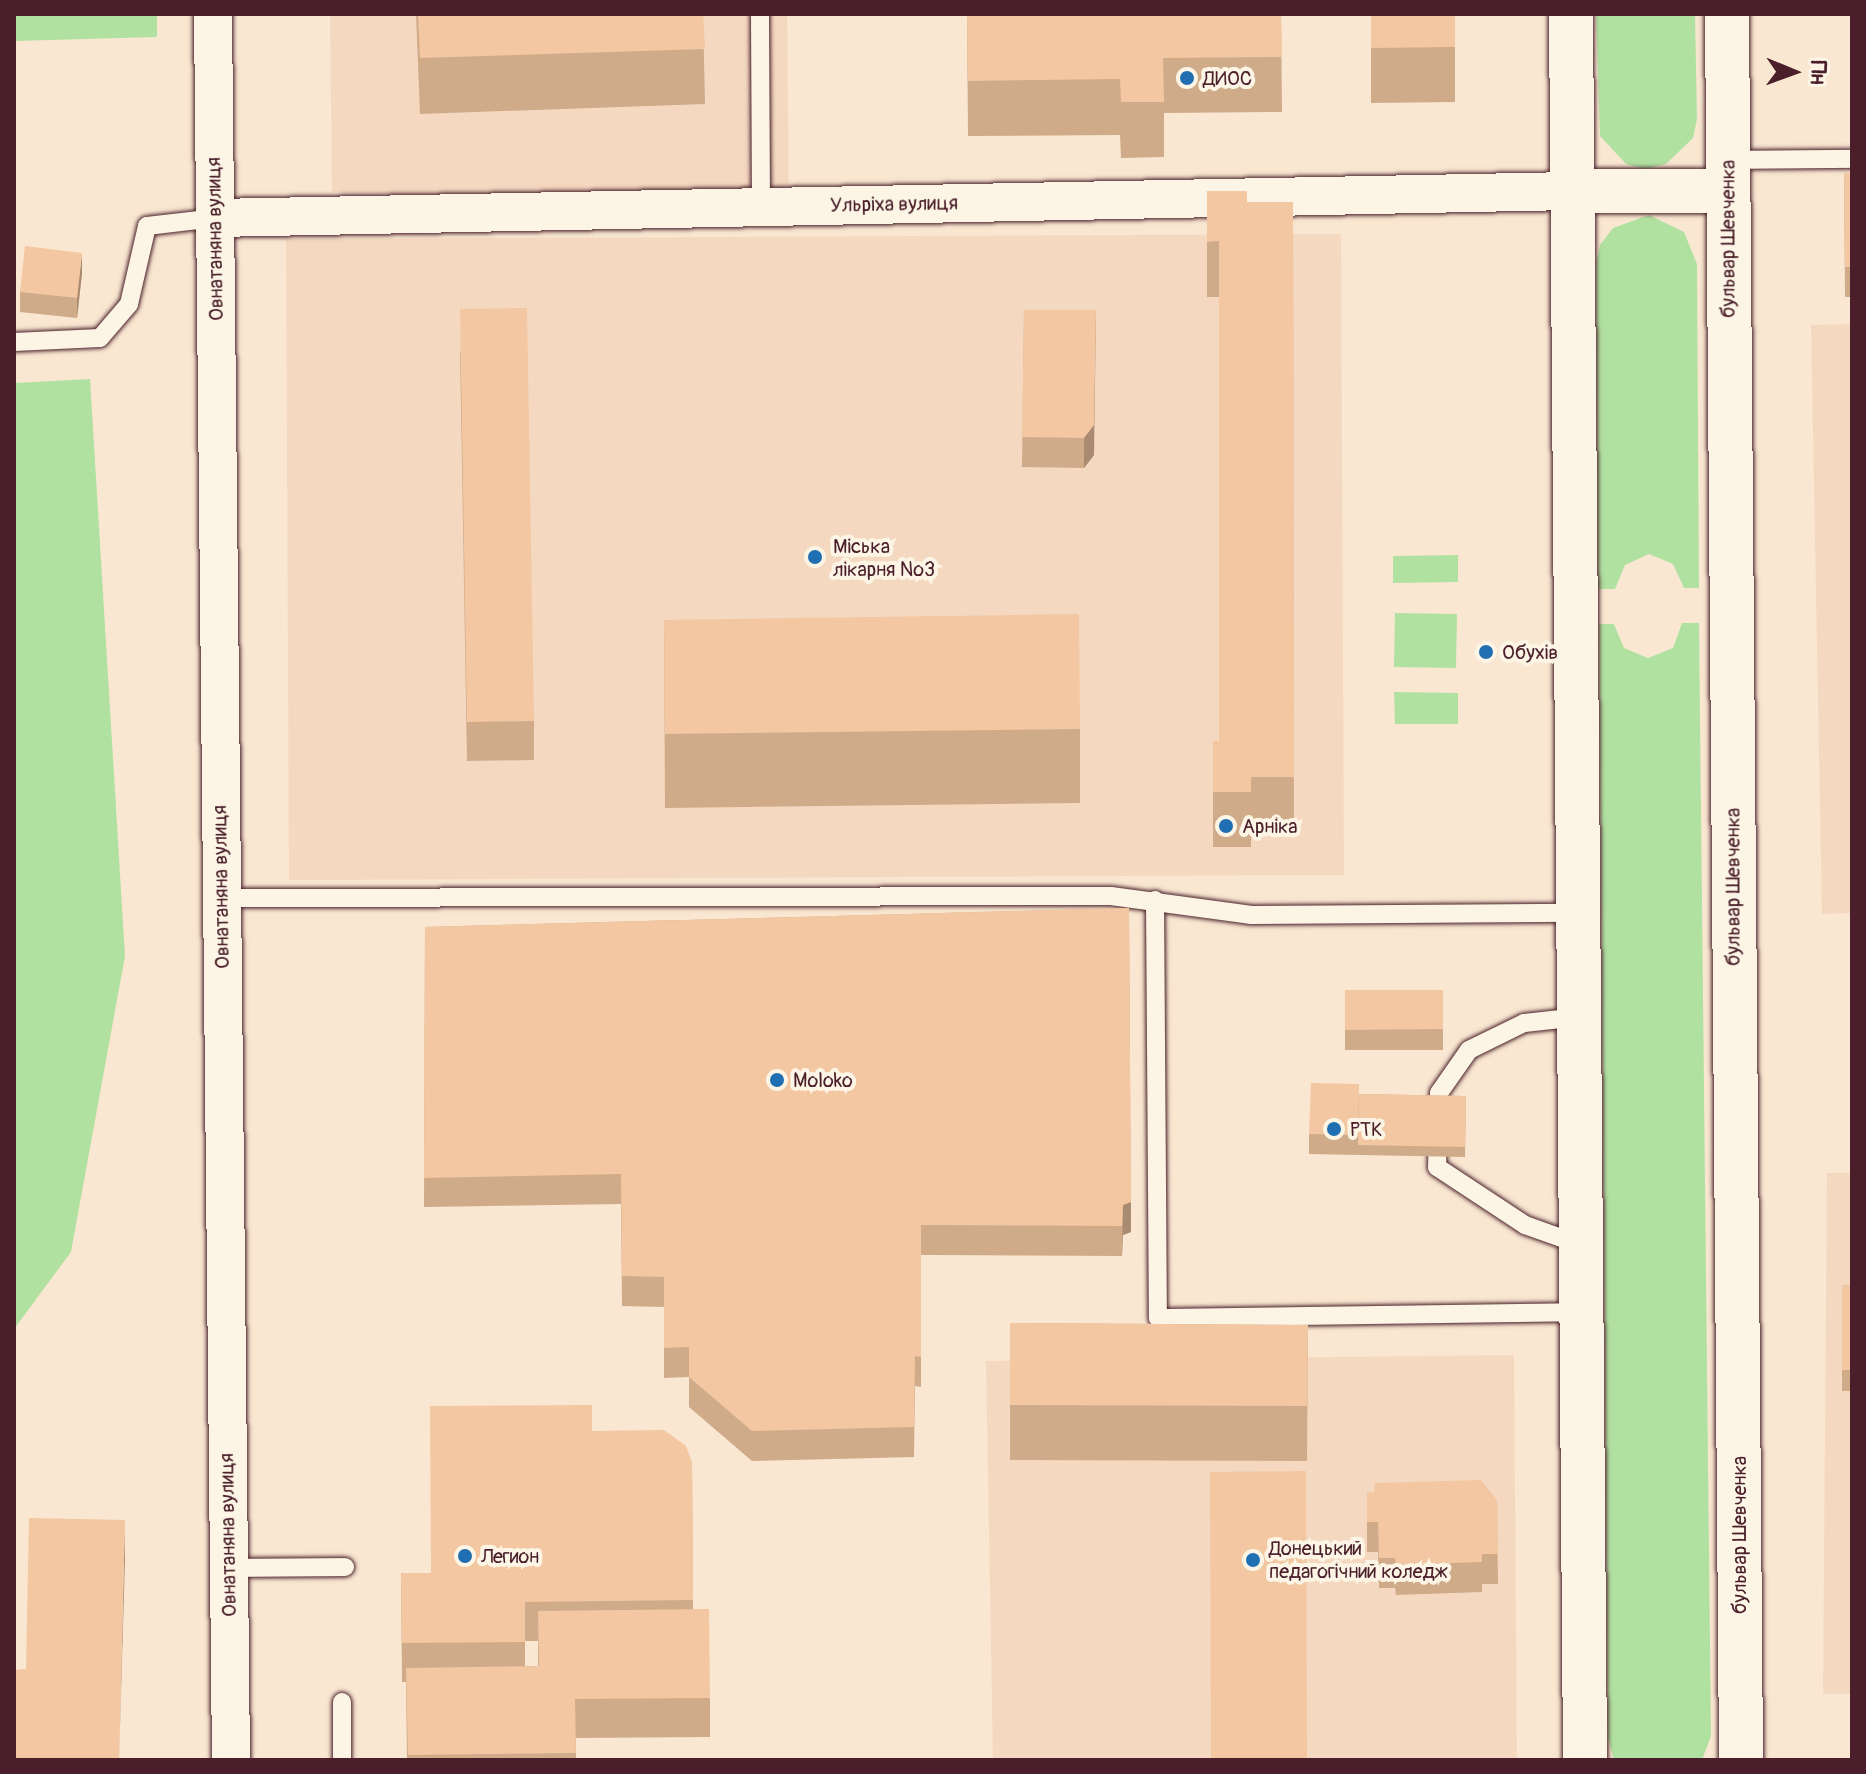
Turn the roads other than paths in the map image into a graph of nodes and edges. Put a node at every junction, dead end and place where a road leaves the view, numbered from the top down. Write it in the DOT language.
graph roads {
  1 [pos="213,14"];
  2 [pos="760,14"];
  3 [pos="1571,14"];
  4 [pos="1727,14"];
  5 [pos="1852,159"];
  6 [pos="1728,176"];
  7 [pos="1572,191"];
  8 [pos="761,207"];
  9 [pos="215,218"];
  10 [pos="14,342"];
  11 [pos="768,897"];
  12 [pos="221,898"];
  13 [pos="1155,900"];
  14 [pos="1578,913"];
  15 [pos="768,921"];
  16 [pos="1579,1017"];
  17 [pos="1581,1245"];
  18 [pos="1581,1312"];
  19 [pos="345,1567"];
  20 [pos="228,1568"];
  21 [pos="342,1702"];
  22 [pos="231,1760"];
  23 [pos="342,1760"];
  24 [pos="1585,1760"];
  25 [pos="1741,1760"];
  1 -- 9 [label="street, Овнатаняна вулиця"];
  2 -- 8 [label="lane"];
  3 -- 7 [label="main road"];
  4 -- 6 [label="main road, бульвар Шевченка"];
  5 -- 6 [label="lane"];
  6 -- 7 [label="main road"];
  6 -- 25 [label="main road, бульвар Шевченка"];
  7 -- 8 [label="street, Ульріха вулиця"];
  7 -- 14 [label="main road"];
  8 -- 9 [label="street, Ульріха вулиця"];
  9 -- 10 [label="lane"];
  9 -- 12 [label="street, Овнатаняна вулиця"];
  11 -- 12 [label="lane"];
  11 -- 13 [label="lane"];
  11 -- 15 [label="lane"];
  12 -- 20 [label="street, Овнатаняна вулиця"];
  13 -- 14 [label="lane"];
  13 -- 18 [label="lane"];
  14 -- 16 [label="main road"];
  16 -- 17 [label="main road"];
  16 -- 17 [label="lane"];
  17 -- 18 [label="main road"];
  18 -- 24 [label="main road"];
  19 -- 20 [label="lane"];
  20 -- 22 [label="street, Овнатаняна вулиця"];
  21 -- 23 [label="lane"];
}
